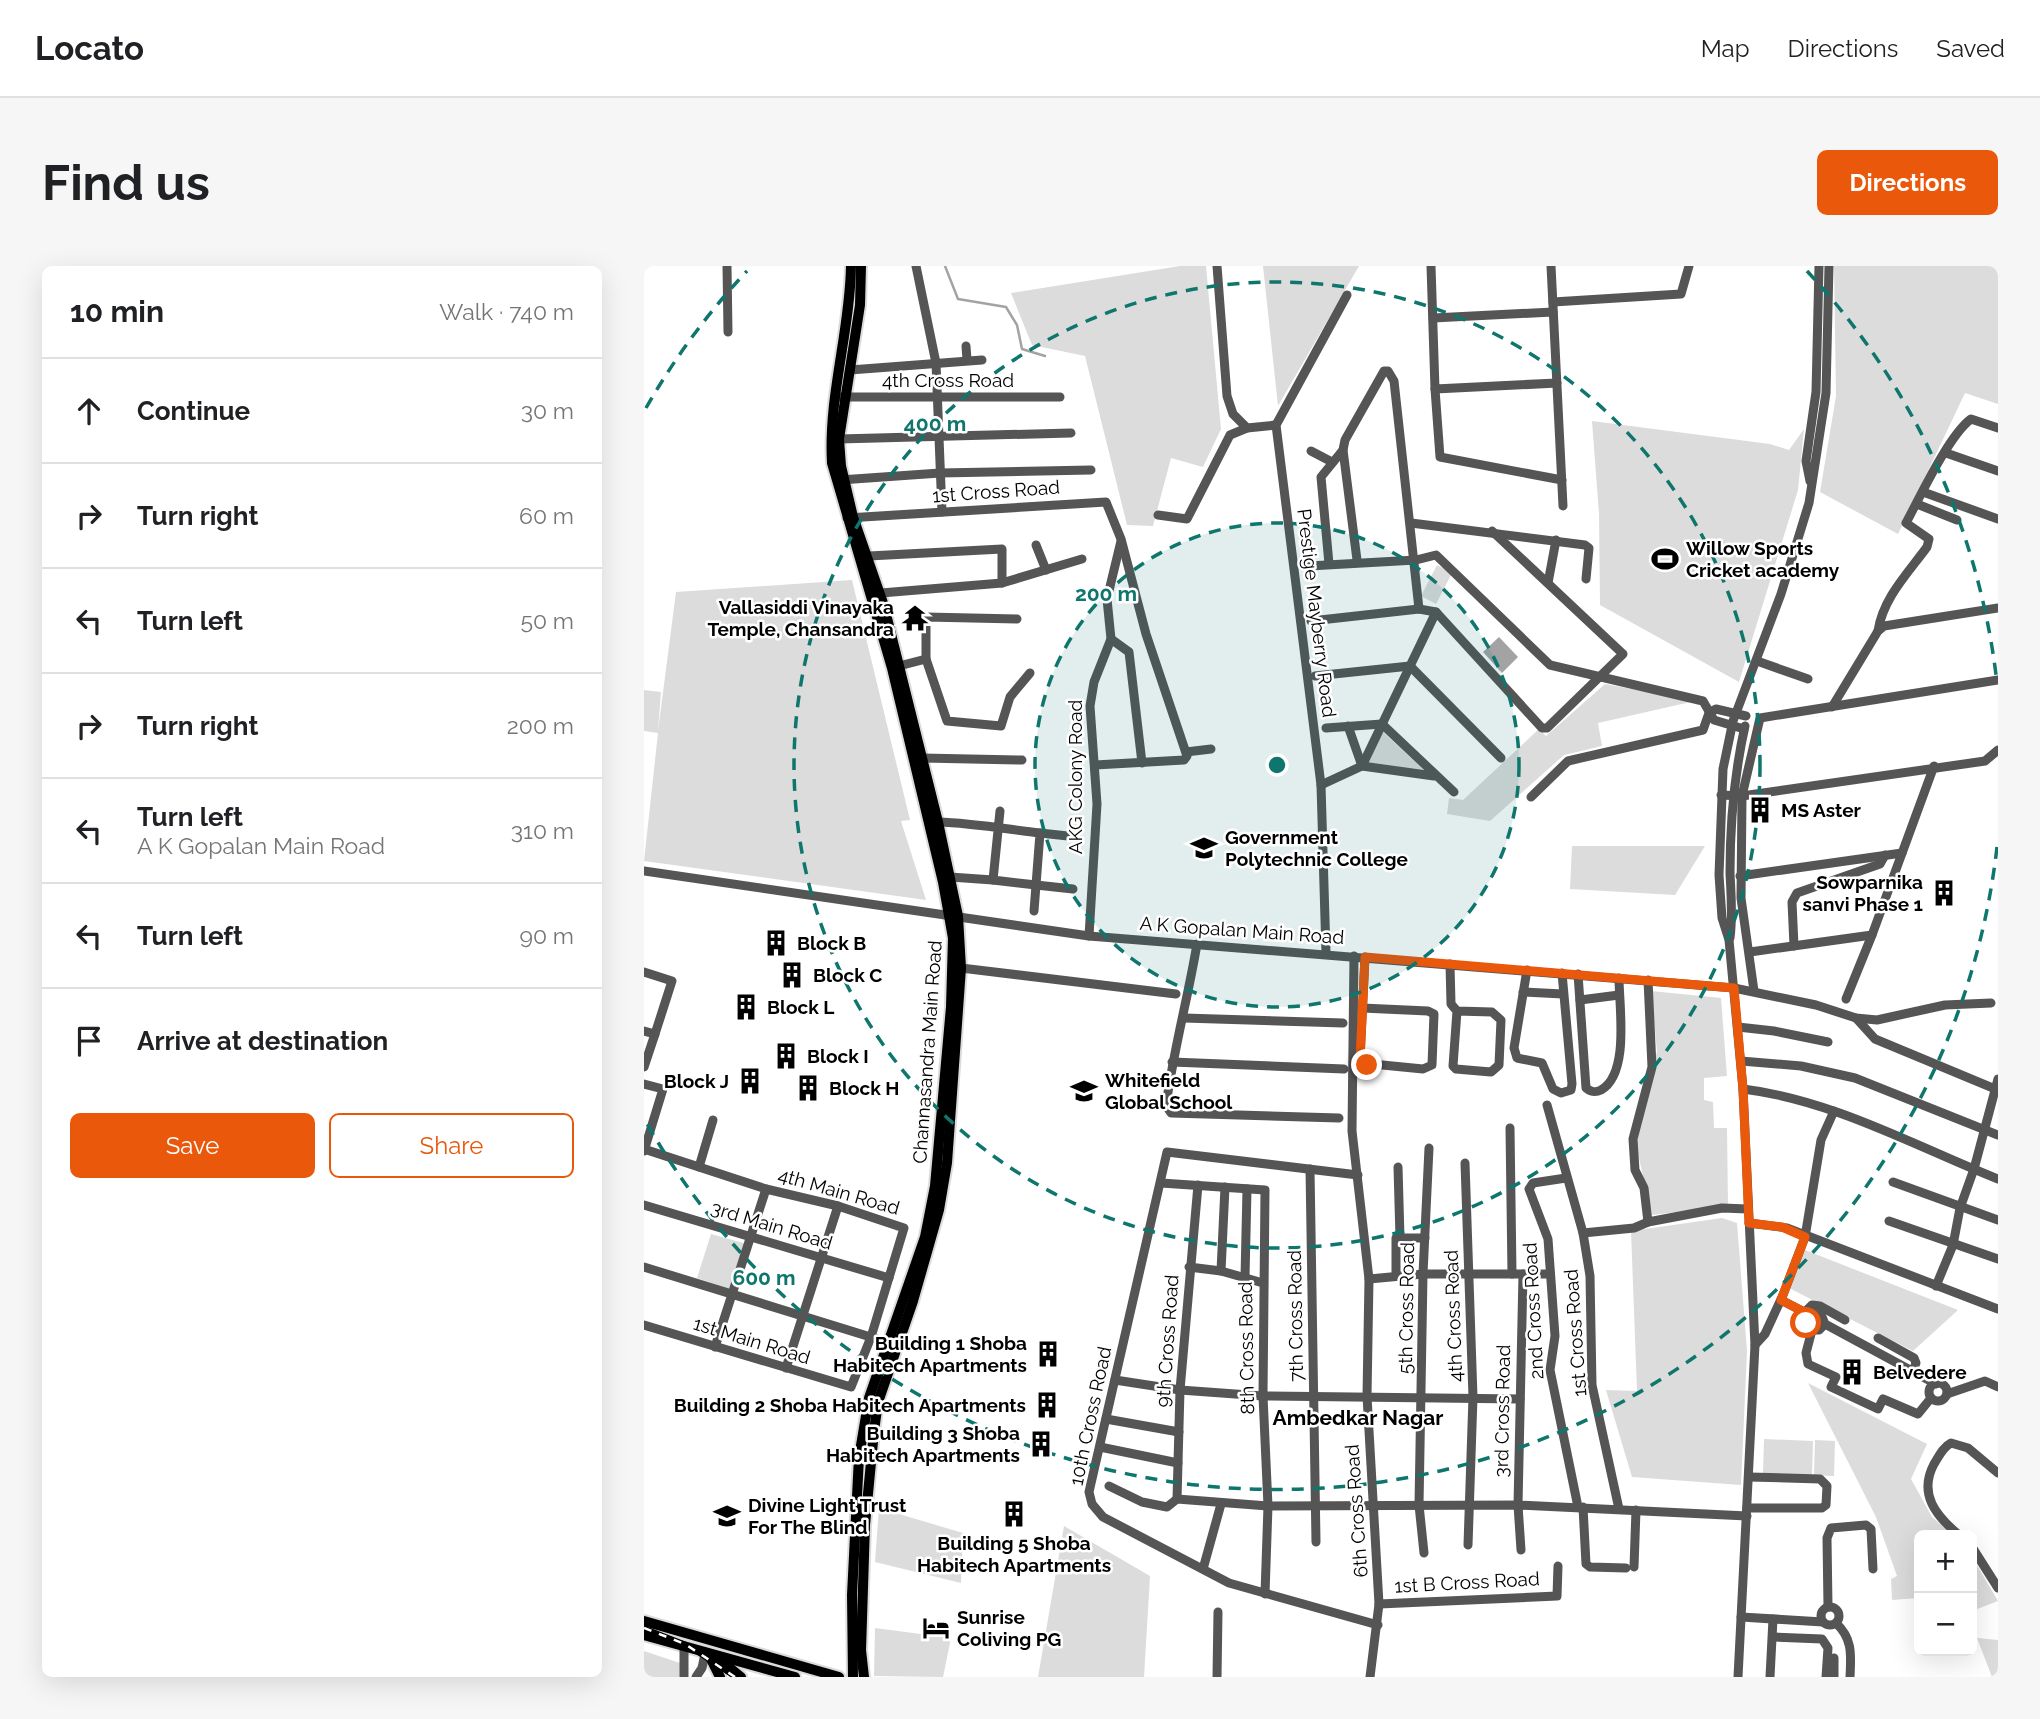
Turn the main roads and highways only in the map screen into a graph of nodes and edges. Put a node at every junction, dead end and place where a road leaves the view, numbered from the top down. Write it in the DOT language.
graph roads {
  1 [pos="850,266"];
  2 [pos="861,266"];
  3 [pos="840,397"];
  4 [pos="839,480"];
  5 [pos="850,518"];
  6 [pos="896,667"];
  7 [pos="954,915"];
  8 [pos="924,1253"];
  9 [pos="873,1400"];
  10 [pos="644,1621"];
  11 [pos="644,1635"];
  12 [pos="710,1655"];
  13 [pos="720,1677"];
  14 [pos="741,1677"];
  15 [pos="795,1677"];
  16 [pos="839,1677"];
  17 [pos="853,1677"];
  18 [pos="864,1677"];
  1 -- 3 [label="main road, Channasandra Main Road"];
  2 -- 3 [label="main road, Channasandra Main Road"];
  3 -- 4 [label="main road, Channasandra Main Road"];
  3 -- 4 [label="main road, Channasandra Main Road"];
  4 -- 5 [label="main road, Channasandra Main Road"];
  5 -- 6 [label="main road, Channasandra Main Road"];
  5 -- 6 [label="main road, Channasandra Main Road"];
  6 -- 7 [label="main road, Channasandra Main Road"];
  6 -- 7 [label="main road, Channasandra Main Road"];
  7 -- 8 [label="main road, Channasandra Main Road"];
  7 -- 8 [label="main road, Channasandra Main Road"];
  8 -- 9 [label="main road, Channasandra Main Road"];
  8 -- 9 [label="main road, Channasandra Main Road"];
  9 -- 17 [label="main road, Channasandra Main Road"];
  9 -- 18 [label="main road, Channasandra Main Road"];
  10 -- 16 [label="main road"];
  11 -- 12 [label="main road"];
  12 -- 13 [label="main road"];
  12 -- 14 [label="main road"];
  12 -- 15 [label="main road"];
}
